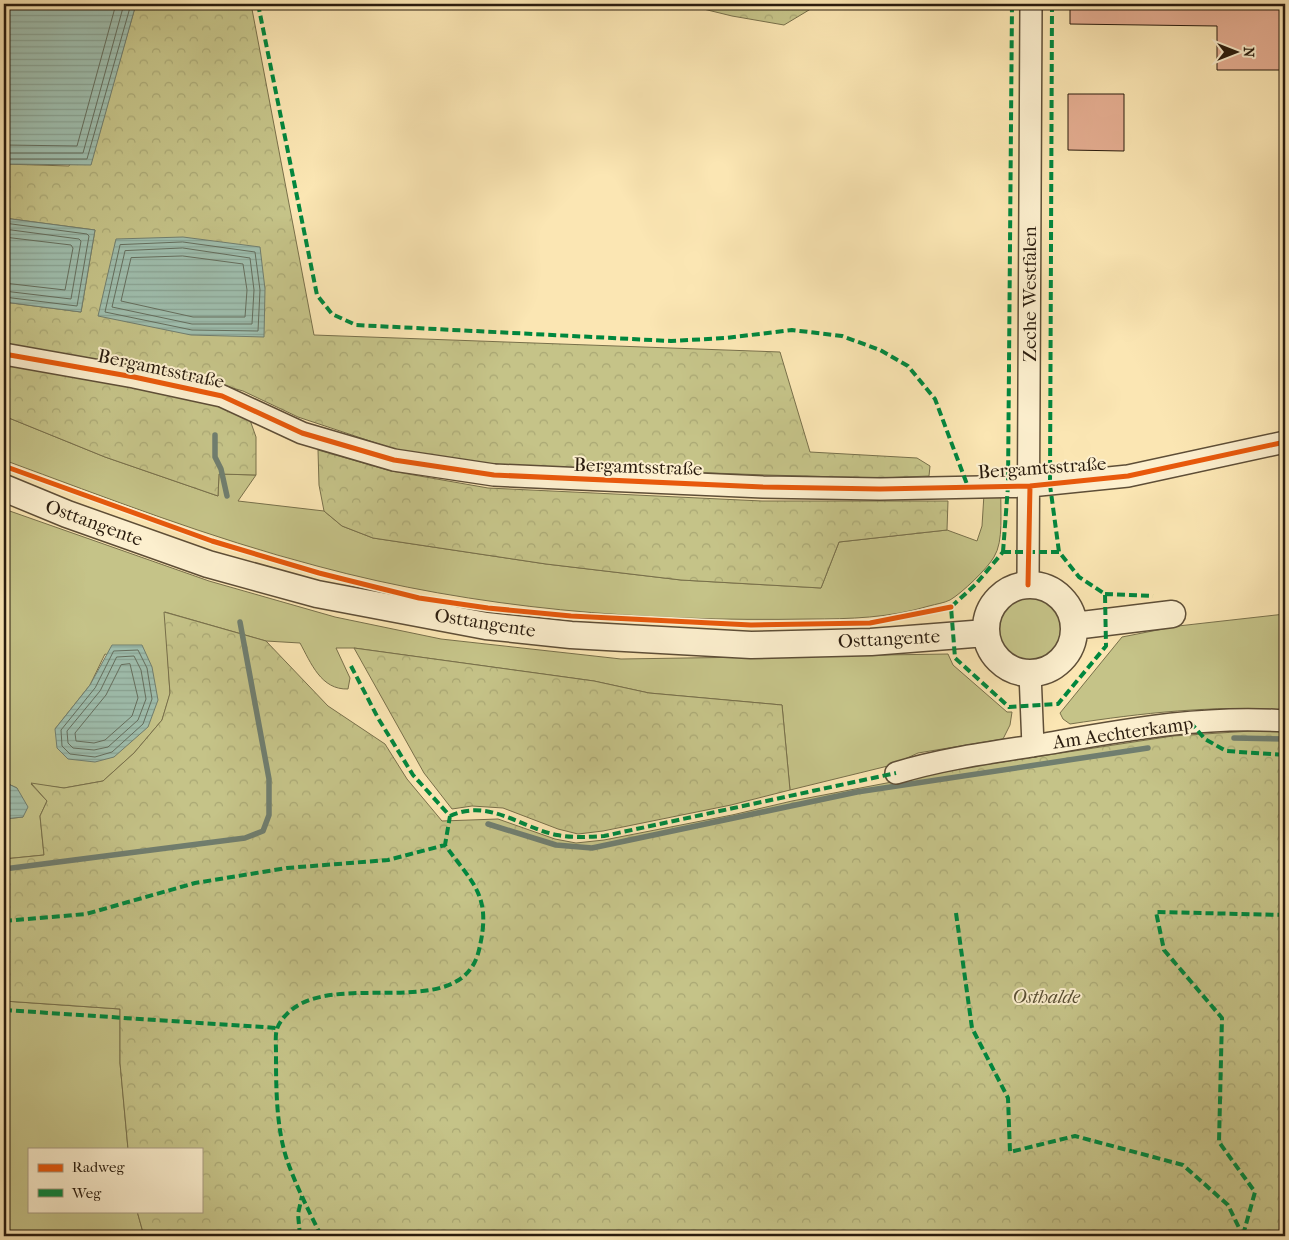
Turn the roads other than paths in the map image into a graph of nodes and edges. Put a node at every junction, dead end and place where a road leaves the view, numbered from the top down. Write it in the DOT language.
graph roads {
  1 [pos="1031,4"];
  2 [pos="4,354"];
  3 [pos="1285,442"];
  4 [pos="1030,486"];
  5 [pos="4,488"];
  6 [pos="1028,585"];
  7 [pos="1172,614"];
  8 [pos="1074,626"];
  9 [pos="986,633"];
  10 [pos="1030,673"];
  11 [pos="1285,721"];
  12 [pos="1033,746"];
  13 [pos="896,773"];
  1 -- 4 [label="street, Zeche Westfalen"];
  2 -- 4 [label="street, Bergamtsstraße"];
  3 -- 4 [label="street, Bergamtsstraße"];
  4 -- 6 [label="street, Zeche Westfalen"];
  5 -- 9 [label="street, Osttangente"];
  6 -- 8 [label="street"];
  6 -- 9 [label="street"];
  7 -- 8 [label="street"];
  8 -- 10 [label="street"];
  9 -- 10 [label="street"];
  10 -- 12 [label="street, Am Aechterkamp"];
  11 -- 12 [label="street, Am Aechterkamp"];
  12 -- 13 [label="street"];
}
